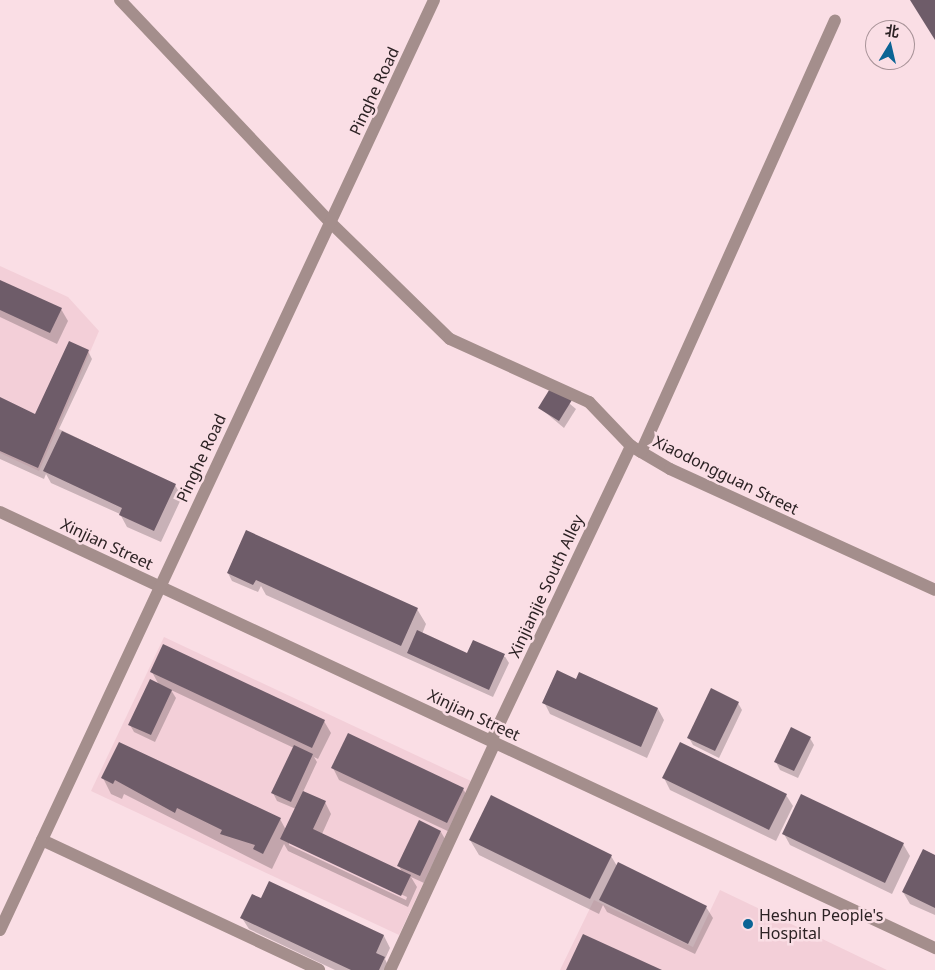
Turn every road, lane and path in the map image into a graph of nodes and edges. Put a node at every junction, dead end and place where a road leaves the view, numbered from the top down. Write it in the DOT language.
graph roads {
  1 [pos="120,0"];
  2 [pos="434,0"];
  3 [pos="835,21"];
  4 [pos="331,223"];
  5 [pos="636,449"];
  6 [pos="0,512"];
  7 [pos="159,586"];
  8 [pos="935,590"];
  9 [pos="493,742"];
  10 [pos="42,840"];
  11 [pos="0,930"];
  12 [pos="935,948"];
  13 [pos="319,970"];
  14 [pos="390,970"];
  1 -- 4 [label="street, Xiaodongguan Street"];
  2 -- 4 [label="street, Pinghe Road"];
  3 -- 5 [label="street, Xinjianjie South Alley"];
  4 -- 5 [label="street, Xiaodongguan Street"];
  4 -- 7 [label="street, Pinghe Road"];
  5 -- 8 [label="street, Xiaodongguan Street"];
  5 -- 9 [label="street, Xinjianjie South Alley"];
  6 -- 7 [label="street, Xinjian Street"];
  7 -- 9 [label="street, Xinjian Street"];
  7 -- 10 [label="street, Pinghe Road"];
  9 -- 12 [label="street, Xinjian Street"];
  9 -- 14 [label="street, Xinjianjie South Alley"];
  10 -- 11 [label="street, Pinghe Road"];
  10 -- 13 [label="street"];
}
